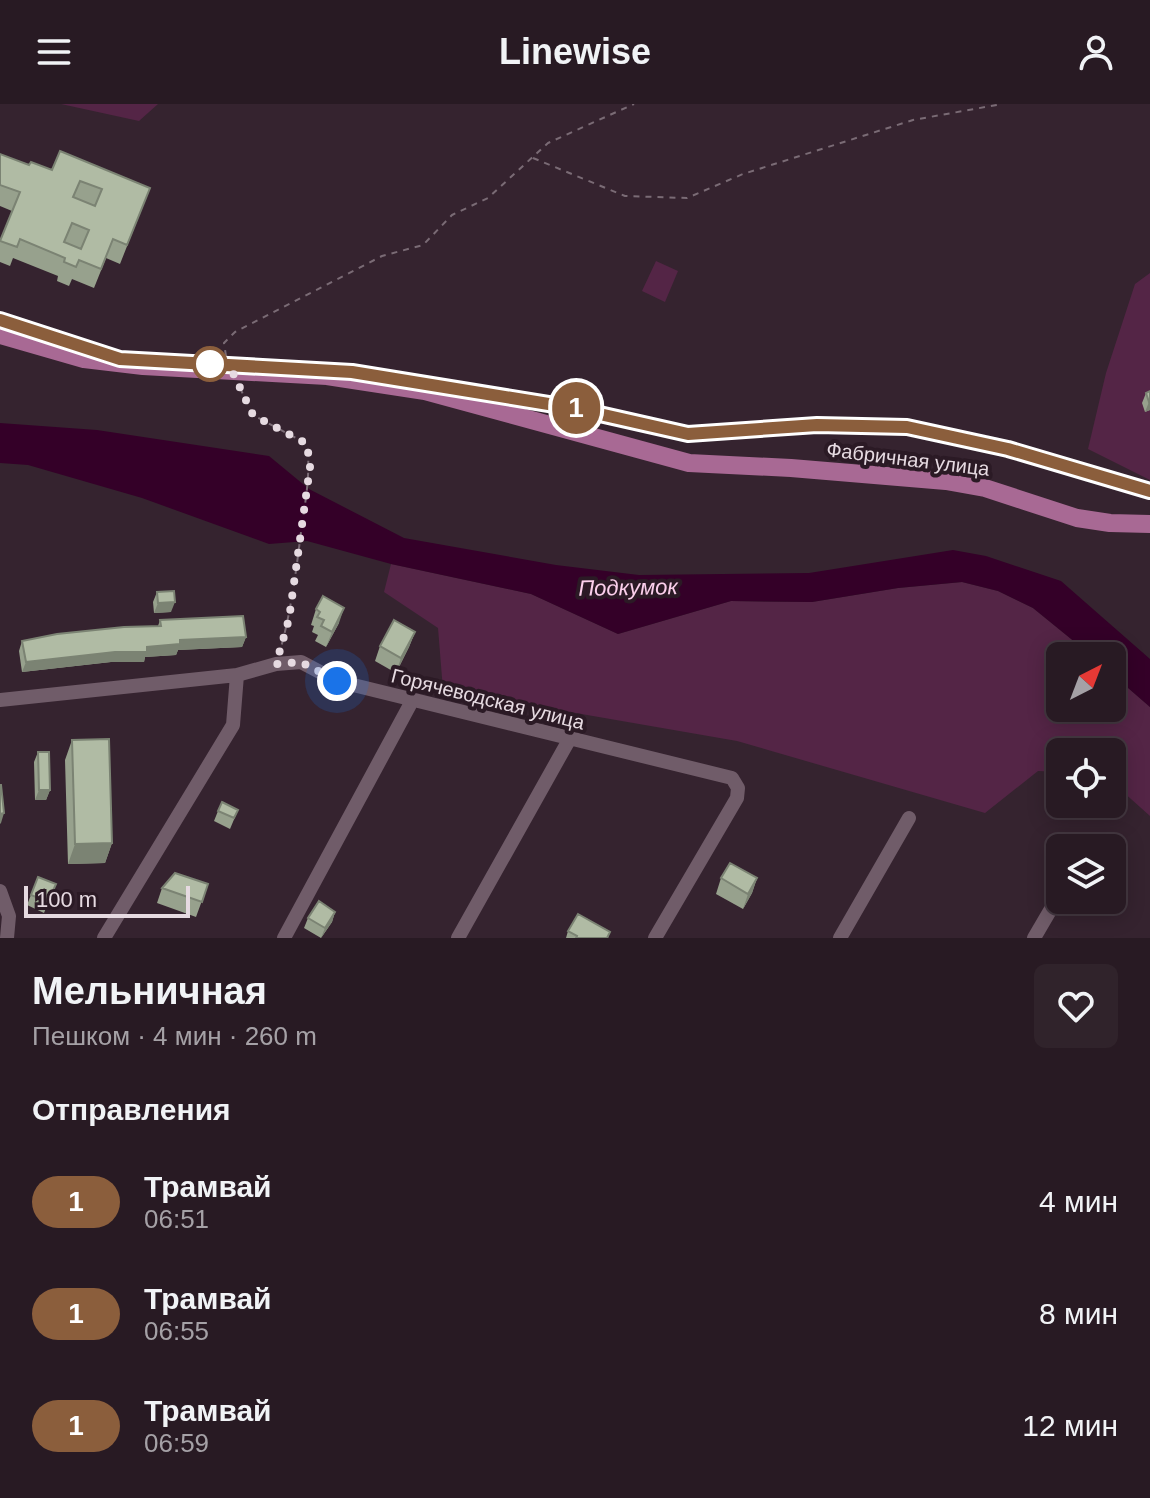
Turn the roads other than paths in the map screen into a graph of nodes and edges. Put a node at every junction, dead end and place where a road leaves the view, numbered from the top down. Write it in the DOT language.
graph roads {
  1 [pos="0,335"];
  2 [pos="1150,524"];
  3 [pos="237,675"];
  4 [pos="0,700"];
  5 [pos="412,701"];
  6 [pos="569,740"];
  7 [pos="909,818"];
  8 [pos="0,891"];
  9 [pos="1048,914"];
  10 [pos="7,938"];
  11 [pos="104,938"];
  12 [pos="284,938"];
  13 [pos="458,938"];
  14 [pos="655,938"];
  15 [pos="840,938"];
  16 [pos="1034,938"];
  1 -- 2 [label="main road, Фабричная улица"];
  3 -- 4 [label="street, Горячеводская улица"];
  3 -- 5 [label="street, Горячеводская улица"];
  3 -- 11 [label="street"];
  5 -- 6 [label="street, Горячеводская улица"];
  5 -- 12 [label="street"];
  6 -- 13 [label="street"];
  6 -- 14 [label="street, Горячеводская улица"];
  7 -- 15 [label="street"];
  8 -- 10 [label="street"];
  9 -- 16 [label="street"];
}
